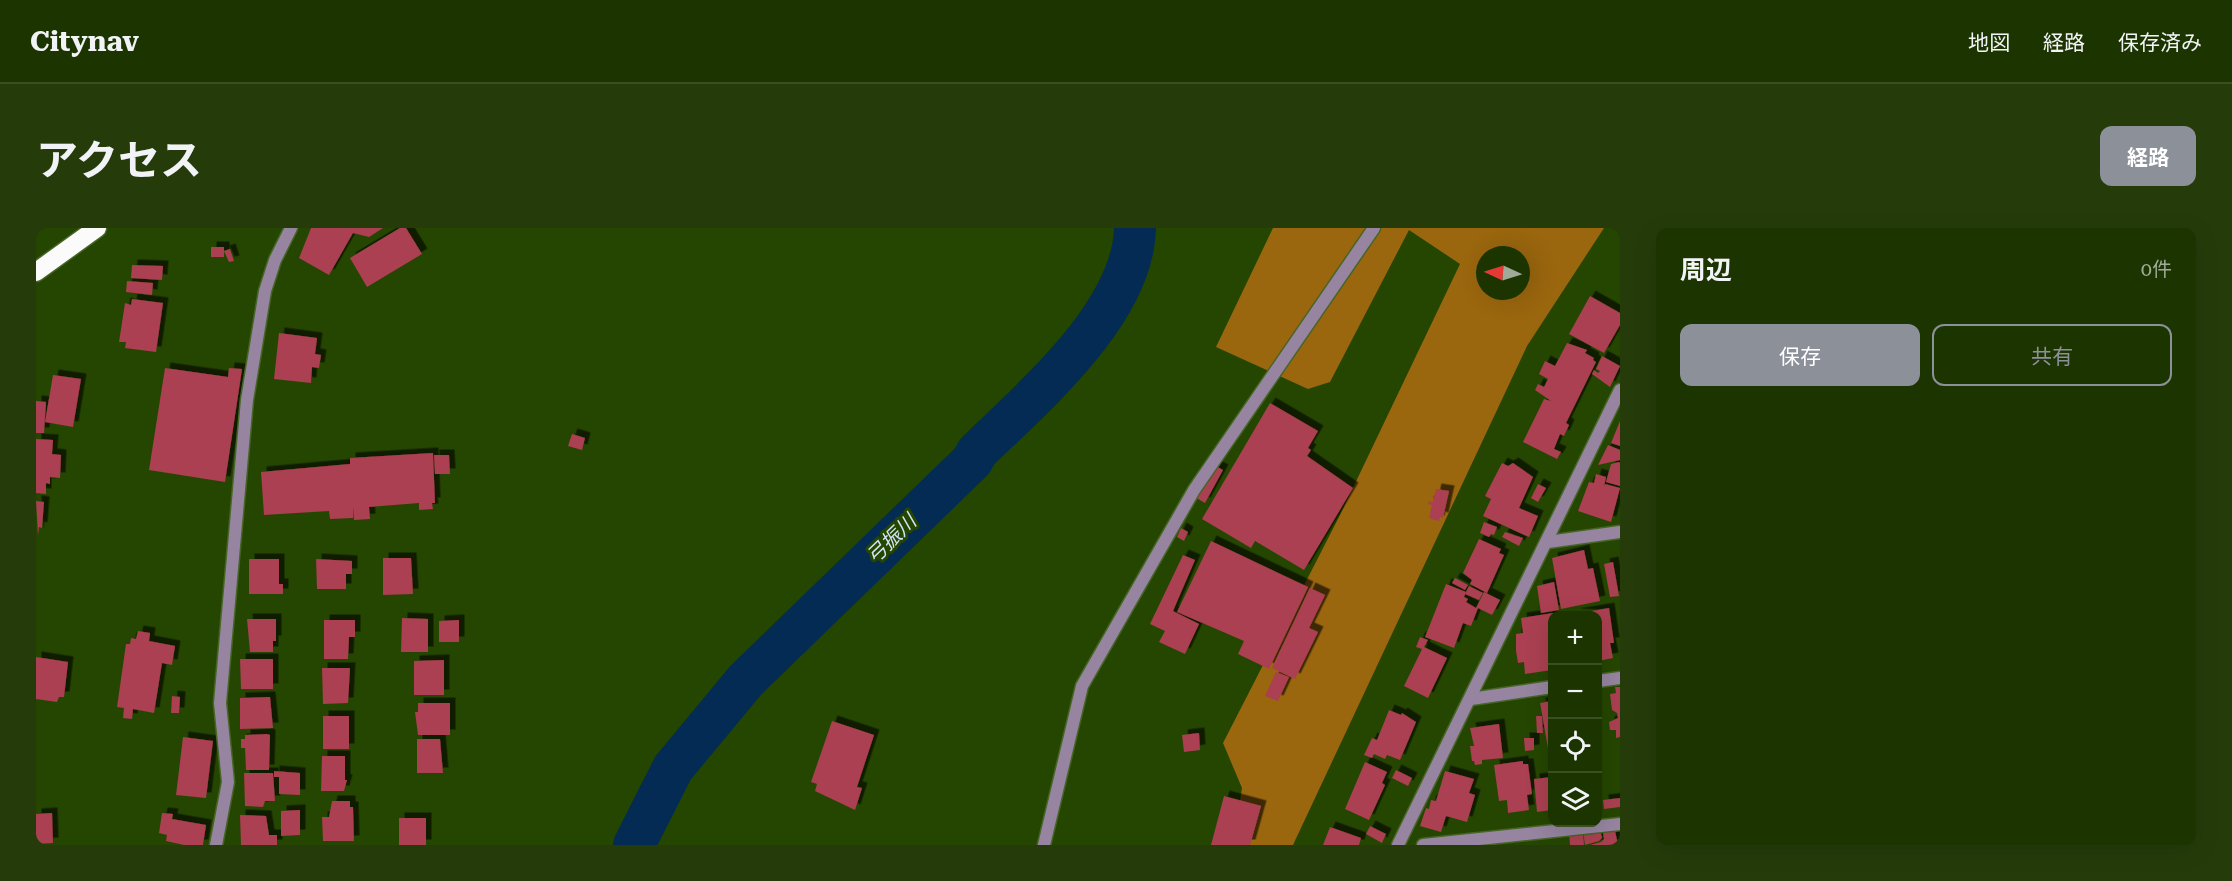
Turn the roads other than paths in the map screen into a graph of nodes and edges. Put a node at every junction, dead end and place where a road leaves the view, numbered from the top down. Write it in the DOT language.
graph roads {
  1 [pos="98,228"];
  2 [pos="291,228"];
  3 [pos="1374,228"];
  4 [pos="36,272"];
  5 [pos="1620,390"];
  6 [pos="1620,532"];
  7 [pos="1548,542"];
  8 [pos="1620,678"];
  9 [pos="1602,680"];
  10 [pos="1548,688"];
  11 [pos="1471,699"];
  12 [pos="1620,824"];
  13 [pos="216,845"];
  14 [pos="1044,845"];
  15 [pos="1398,845"];
  16 [pos="1423,845"];
  1 -- 4 [label="highway"];
  2 -- 13 [label="street"];
  3 -- 14 [label="street"];
  5 -- 7 [label="street"];
  6 -- 7 [label="street"];
  7 -- 11 [label="street"];
  8 -- 9 [label="street"];
  10 -- 11 [label="street"];
  11 -- 15 [label="street"];
  12 -- 16 [label="street"];
}
